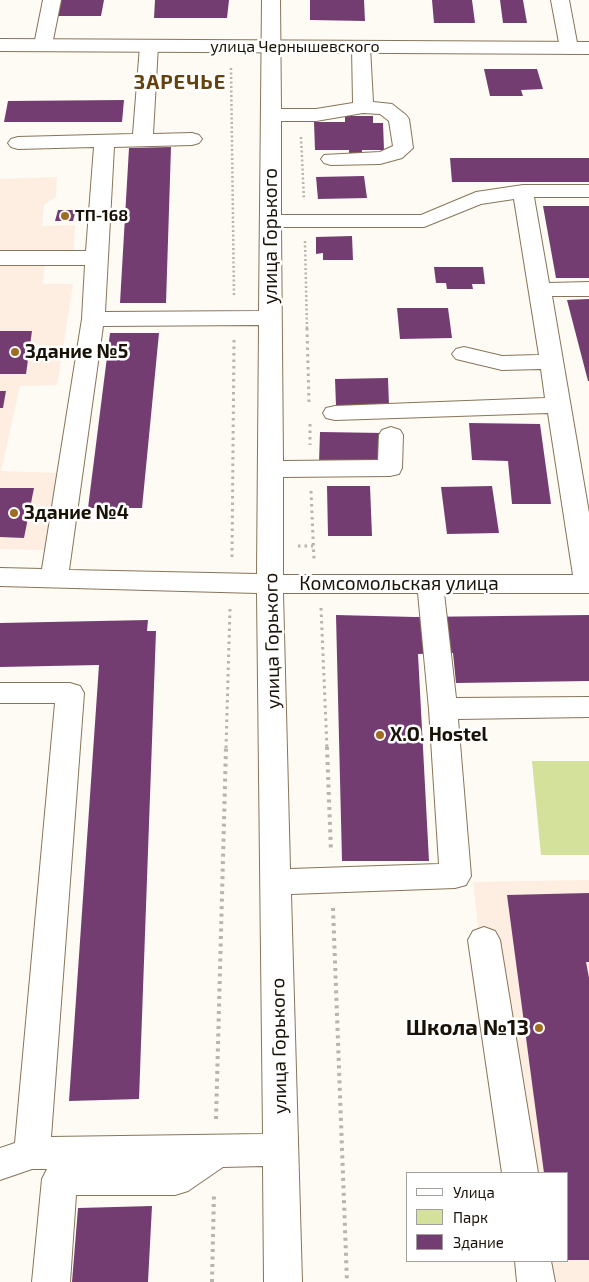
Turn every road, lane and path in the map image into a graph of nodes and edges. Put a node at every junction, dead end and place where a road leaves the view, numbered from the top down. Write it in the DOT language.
graph roads {
  1 [pos="52,0"];
  2 [pos="271,0"];
  3 [pos="560,0"];
  4 [pos="0,45"];
  5 [pos="42,45"];
  6 [pos="148,46"];
  7 [pos="271,46"];
  8 [pos="361,47"];
  9 [pos="569,48"];
  10 [pos="589,48"];
  11 [pos="363,107"];
  12 [pos="271,115"];
  13 [pos="300,115"];
  14 [pos="192,139"];
  15 [pos="143,140"];
  16 [pos="104,141"];
  17 [pos="18,143"];
  18 [pos="331,159"];
  19 [pos="523,190"];
  20 [pos="589,191"];
  21 [pos="271,221"];
  22 [pos="305,221"];
  23 [pos="0,258"];
  24 [pos="96,258"];
  25 [pos="589,289"];
  26 [pos="540,290"];
  27 [pos="271,318"];
  28 [pos="93,319"];
  29 [pos="464,354"];
  30 [pos="551,362"];
  31 [pos="558,405"];
  32 [pos="309,409"];
  33 [pos="335,413"];
  34 [pos="310,419"];
  35 [pos="391,435"];
  36 [pos="270,469"];
  37 [pos="311,469"];
  38 [pos="0,577"];
  39 [pos="54,579"];
  40 [pos="231,583"];
  41 [pos="272,584"];
  42 [pos="315,584"];
  43 [pos="430,584"];
  44 [pos="588,584"];
  45 [pos="0,693"];
  46 [pos="589,707"];
  47 [pos="443,710"];
  48 [pos="332,881"];
  49 [pos="276,882"];
  50 [pos="484,940"];
  51 [pos="281,1150"];
  52 [pos="216,1152"];
  53 [pos="32,1153"];
  54 [pos="0,1164"];
  55 [pos="520,1172"];
  56 [pos="533,1262"];
  57 [pos="51,1282"];
  58 [pos="212,1282"];
  59 [pos="283,1282"];
  60 [pos="347,1282"];
  61 [pos="536,1282"];
  1 -- 5 [label="street"];
  2 -- 7 [label="street, улица Горького"];
  3 -- 9 [label="street"];
  4 -- 5 [label="street, улица Чернышевского"];
  5 -- 6 [label="street, улица Чернышевского"];
  6 -- 7 [label="street, улица Чернышевского"];
  6 -- 15 [label="street"];
  7 -- 8 [label="street, улица Чернышевского"];
  7 -- 12 [label="street, улица Горького"];
  8 -- 9 [label="street, улица Чернышевского"];
  8 -- 11 [label="street"];
  9 -- 10 [label="street, улица Чернышевского"];
  11 -- 13 [label="street"];
  11 -- 18 [label="street"];
  12 -- 13 [label="street"];
  12 -- 21 [label="street, улица Горького"];
  13 -- 22 [label="path"];
  14 -- 15 [label="street"];
  15 -- 16 [label="street"];
  16 -- 17 [label="street"];
  16 -- 24 [label="street"];
  19 -- 20 [label="street"];
  19 -- 22 [label="street"];
  19 -- 26 [label="street"];
  21 -- 22 [label="street"];
  21 -- 27 [label="street, улица Горького"];
  22 -- 32 [label="path"];
  23 -- 24 [label="street"];
  24 -- 28 [label="street"];
  25 -- 26 [label="street"];
  26 -- 30 [label="street"];
  27 -- 28 [label="street"];
  27 -- 36 [label="street, улица Горького"];
  28 -- 39 [label="street"];
  29 -- 30 [label="street"];
  30 -- 31 [label="street"];
  31 -- 33 [label="street"];
  31 -- 44 [label="street"];
  34 -- 37 [label="path"];
  35 -- 37 [label="street"];
  36 -- 37 [label="street"];
  36 -- 41 [label="street, улица Горького"];
  37 -- 42 [label="path"];
  38 -- 39 [label="street, Комсомольская улица"];
  39 -- 40 [label="street, Комсомольская улица"];
  40 -- 41 [label="street, Комсомольская улица"];
  40 -- 52 [label="path"];
  41 -- 42 [label="street, Комсомольская улица"];
  41 -- 49 [label="street, улица Горького"];
  42 -- 43 [label="street, Комсомольская улица"];
  42 -- 48 [label="path"];
  43 -- 44 [label="street, Комсомольская улица"];
  43 -- 47 [label="street"];
  45 -- 53 [label="street"];
  46 -- 47 [label="street"];
  47 -- 48 [label="street"];
  48 -- 49 [label="street"];
  48 -- 60 [label="path"];
  49 -- 51 [label="street, улица Горького"];
  50 -- 55 [label="street"];
  51 -- 52 [label="street"];
  51 -- 59 [label="street, улица Горького"];
  52 -- 53 [label="street"];
  52 -- 57 [label="street"];
  52 -- 58 [label="path"];
  53 -- 54 [label="street"];
  56 -- 61 [label="street"];
}
